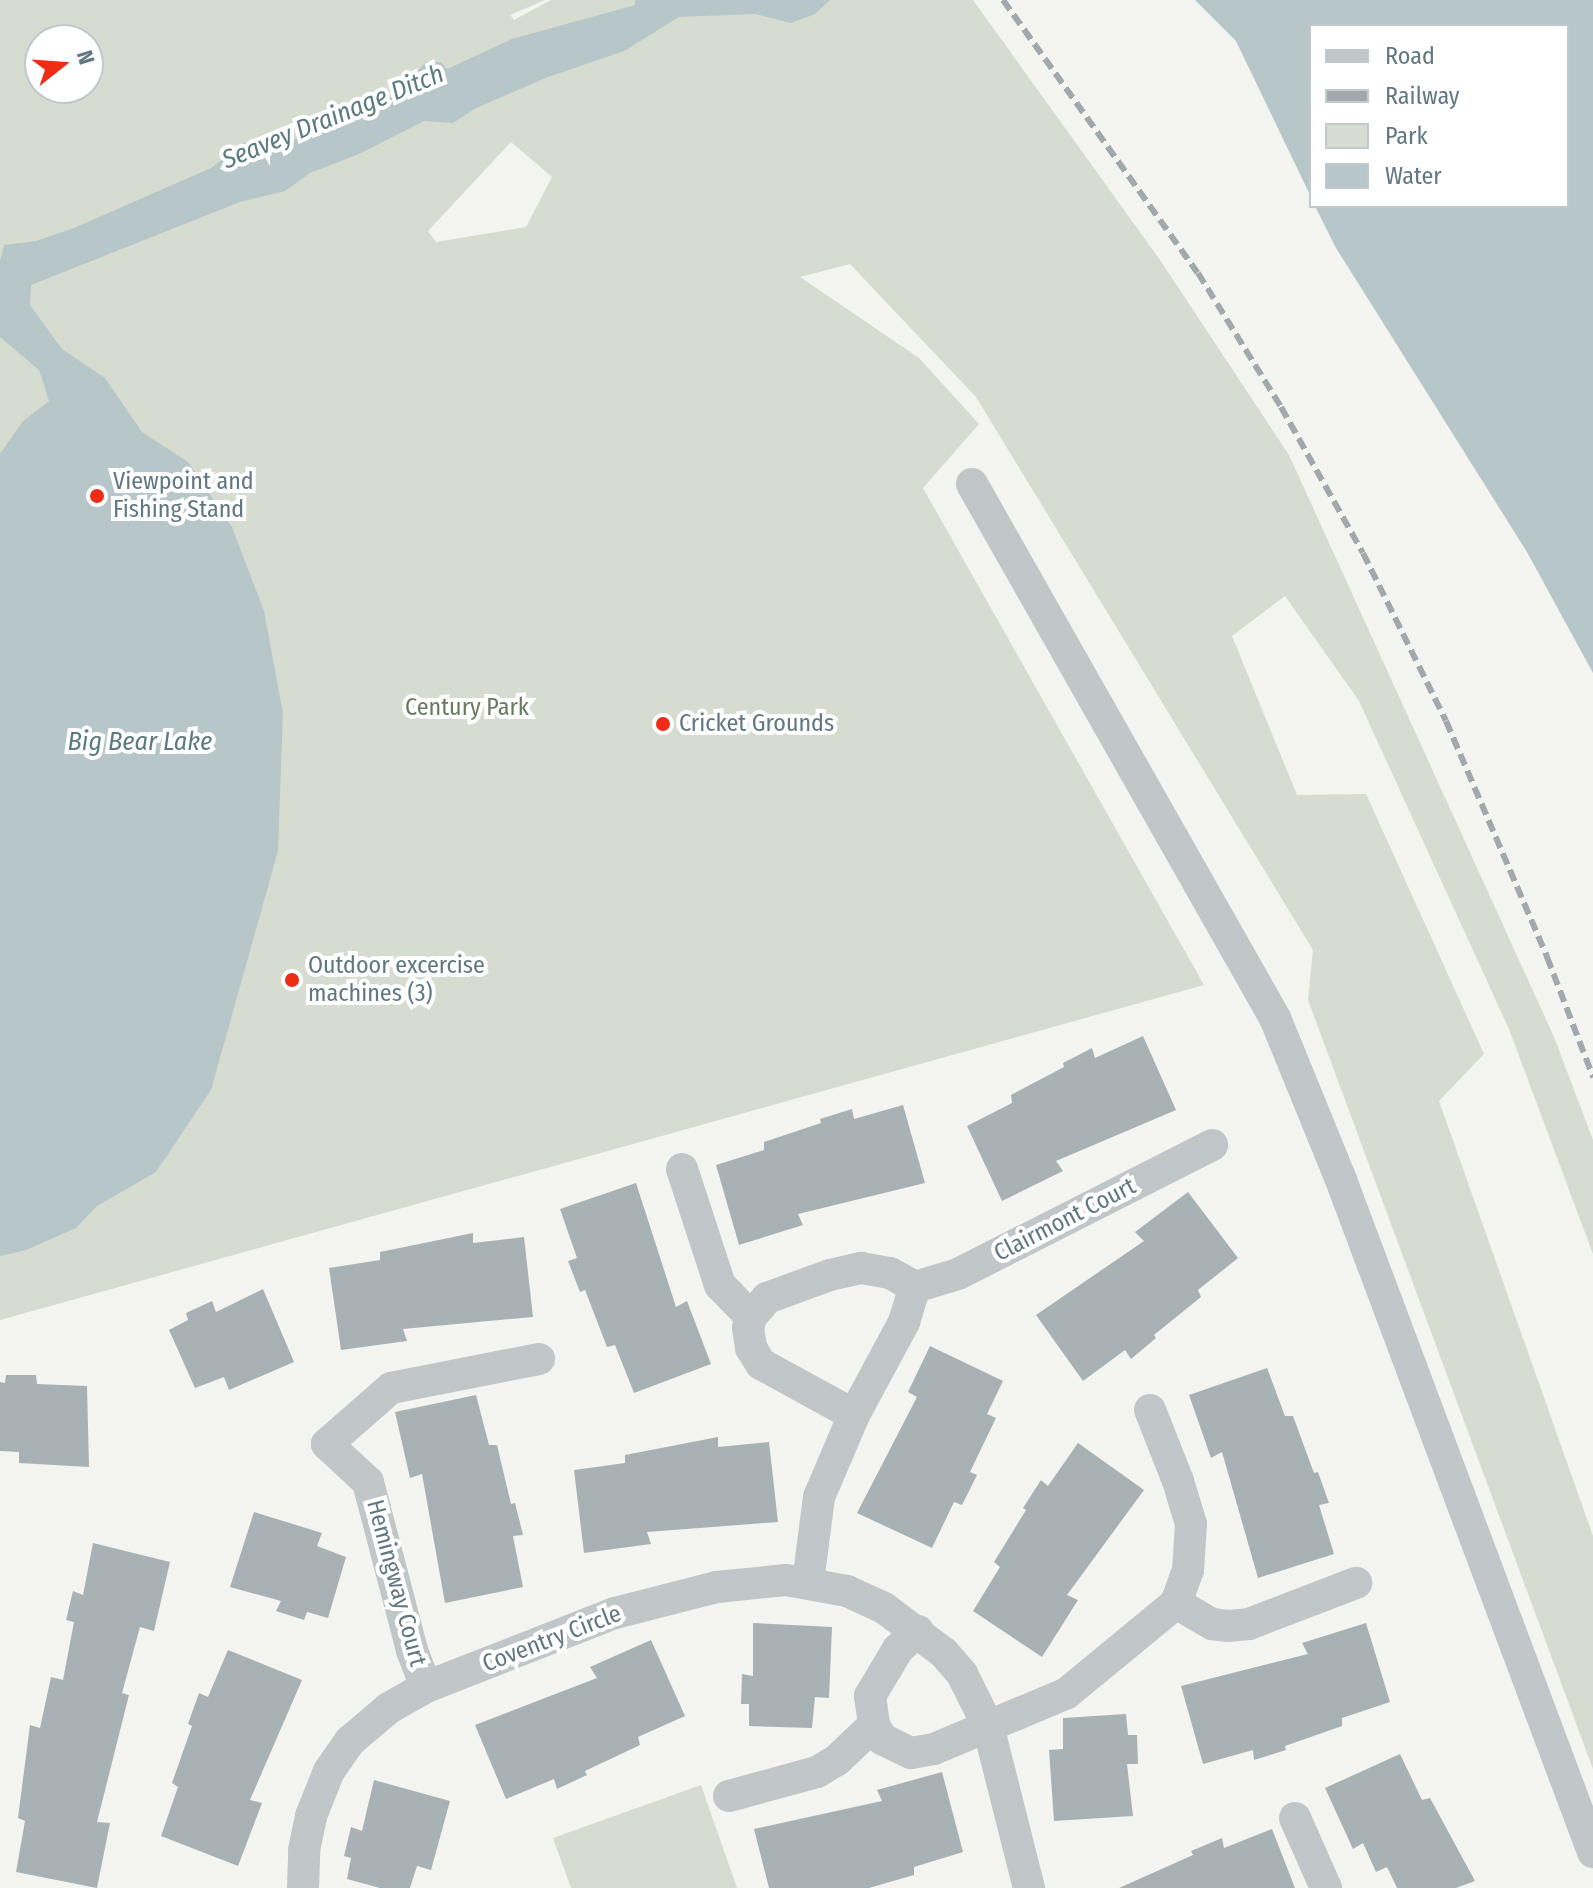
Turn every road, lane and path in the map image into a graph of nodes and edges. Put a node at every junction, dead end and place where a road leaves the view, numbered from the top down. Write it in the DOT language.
graph roads {
  1 [pos="972,484"];
  2 [pos="1212,1145"];
  3 [pos="682,1169"];
  4 [pos="915,1287"];
  5 [pos="751,1317"];
  6 [pos="539,1359"];
  7 [pos="1150,1410"];
  8 [pos="854,1415"];
  9 [pos="808,1582"];
  10 [pos="1356,1583"];
  11 [pos="1176,1603"];
  12 [pos="918,1631"];
  13 [pos="426,1687"];
  14 [pos="874,1725"];
  15 [pos="988,1726"];
  16 [pos="729,1796"];
  17 [pos="1295,1818"];
  18 [pos="1593,1852"];
  19 [pos="303,1888"];
  20 [pos="1029,1888"];
  21 [pos="1326,1888"];
  1 -- 18 [label="street"];
  2 -- 4 [label="street, Clairmont Court"];
  3 -- 5 [label="street"];
  4 -- 5 [label="street"];
  4 -- 8 [label="street"];
  5 -- 8 [label="street"];
  6 -- 13 [label="street, Hemingway Court"];
  7 -- 11 [label="street"];
  8 -- 9 [label="street"];
  9 -- 12 [label="street, Coventry Circle"];
  9 -- 13 [label="street, Coventry Circle"];
  10 -- 11 [label="street"];
  11 -- 15 [label="street"];
  12 -- 14 [label="street"];
  12 -- 15 [label="street, Coventry Circle"];
  13 -- 19 [label="street, Coventry Circle"];
  14 -- 15 [label="street"];
  14 -- 16 [label="street"];
  15 -- 20 [label="street, Coventry Circle"];
  17 -- 21 [label="street"];
}
